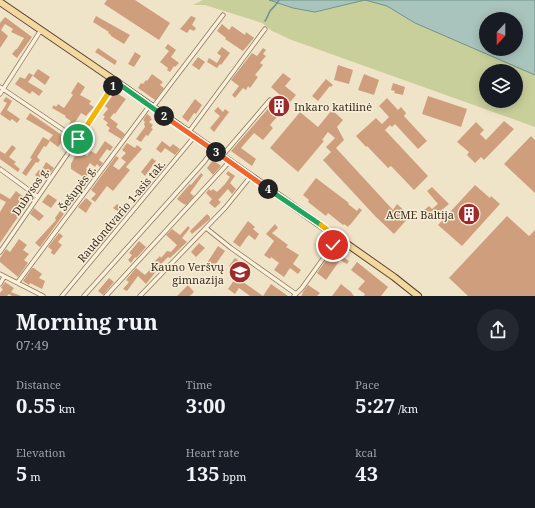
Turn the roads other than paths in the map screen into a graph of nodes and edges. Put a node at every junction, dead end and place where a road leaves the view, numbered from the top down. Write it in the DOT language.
graph roads {
  1 [pos="0,2"];
  2 [pos="223,15"];
  3 [pos="265,29"];
  4 [pos="41,30"];
  5 [pos="116,82"];
  6 [pos="2,88"];
  7 [pos="0,94"];
  8 [pos="270,100"];
  9 [pos="151,106"];
  10 [pos="188,133"];
  11 [pos="194,137"];
  12 [pos="78,139"];
  13 [pos="213,150"];
  14 [pos="222,156"];
  15 [pos="230,161"];
  16 [pos="0,169"];
  17 [pos="251,176"];
  18 [pos="37,196"];
  19 [pos="206,228"];
  20 [pos="338,238"];
  21 [pos="0,252"];
  22 [pos="0,274"];
  23 [pos="4,277"];
  24 [pos="18,282"];
  25 [pos="0,284"];
  26 [pos="295,295"];
  27 [pos="43,296"];
  28 [pos="62,296"];
  29 [pos="84,296"];
  30 [pos="106,296"];
  31 [pos="141,296"];
  32 [pos="418,296"];
  1 -- 4 [label="main road"];
  2 -- 9 [label="street, Šešupės g."];
  3 -- 10 [label="street"];
  4 -- 5 [label="main road"];
  4 -- 6 [label="street"];
  5 -- 9 [label="main road"];
  5 -- 12 [label="street, Dubysos g."];
  6 -- 7 [label="street"];
  6 -- 12 [label="street"];
  8 -- 14 [label="street"];
  9 -- 10 [label="main road"];
  9 -- 24 [label="street, Šešupės g."];
  10 -- 11 [label="main road"];
  11 -- 13 [label="main road"];
  11 -- 28 [label="street, Raudondvario 1-asis tak."];
  12 -- 18 [label="street, Dubysos g."];
  13 -- 14 [label="main road"];
  13 -- 29 [label="street"];
  14 -- 15 [label="main road"];
  15 -- 17 [label="main road"];
  15 -- 30 [label="street"];
  16 -- 18 [label="street"];
  17 -- 19 [label="street"];
  17 -- 20 [label="main road"];
  18 -- 21 [label="street, Dubysos g."];
  19 -- 26 [label="street"];
  19 -- 31 [label="street"];
  20 -- 26 [label="street"];
  20 -- 32 [label="main road"];
  22 -- 23 [label="street"];
  23 -- 24 [label="street"];
  23 -- 25 [label="street"];
  24 -- 27 [label="street"];
}
